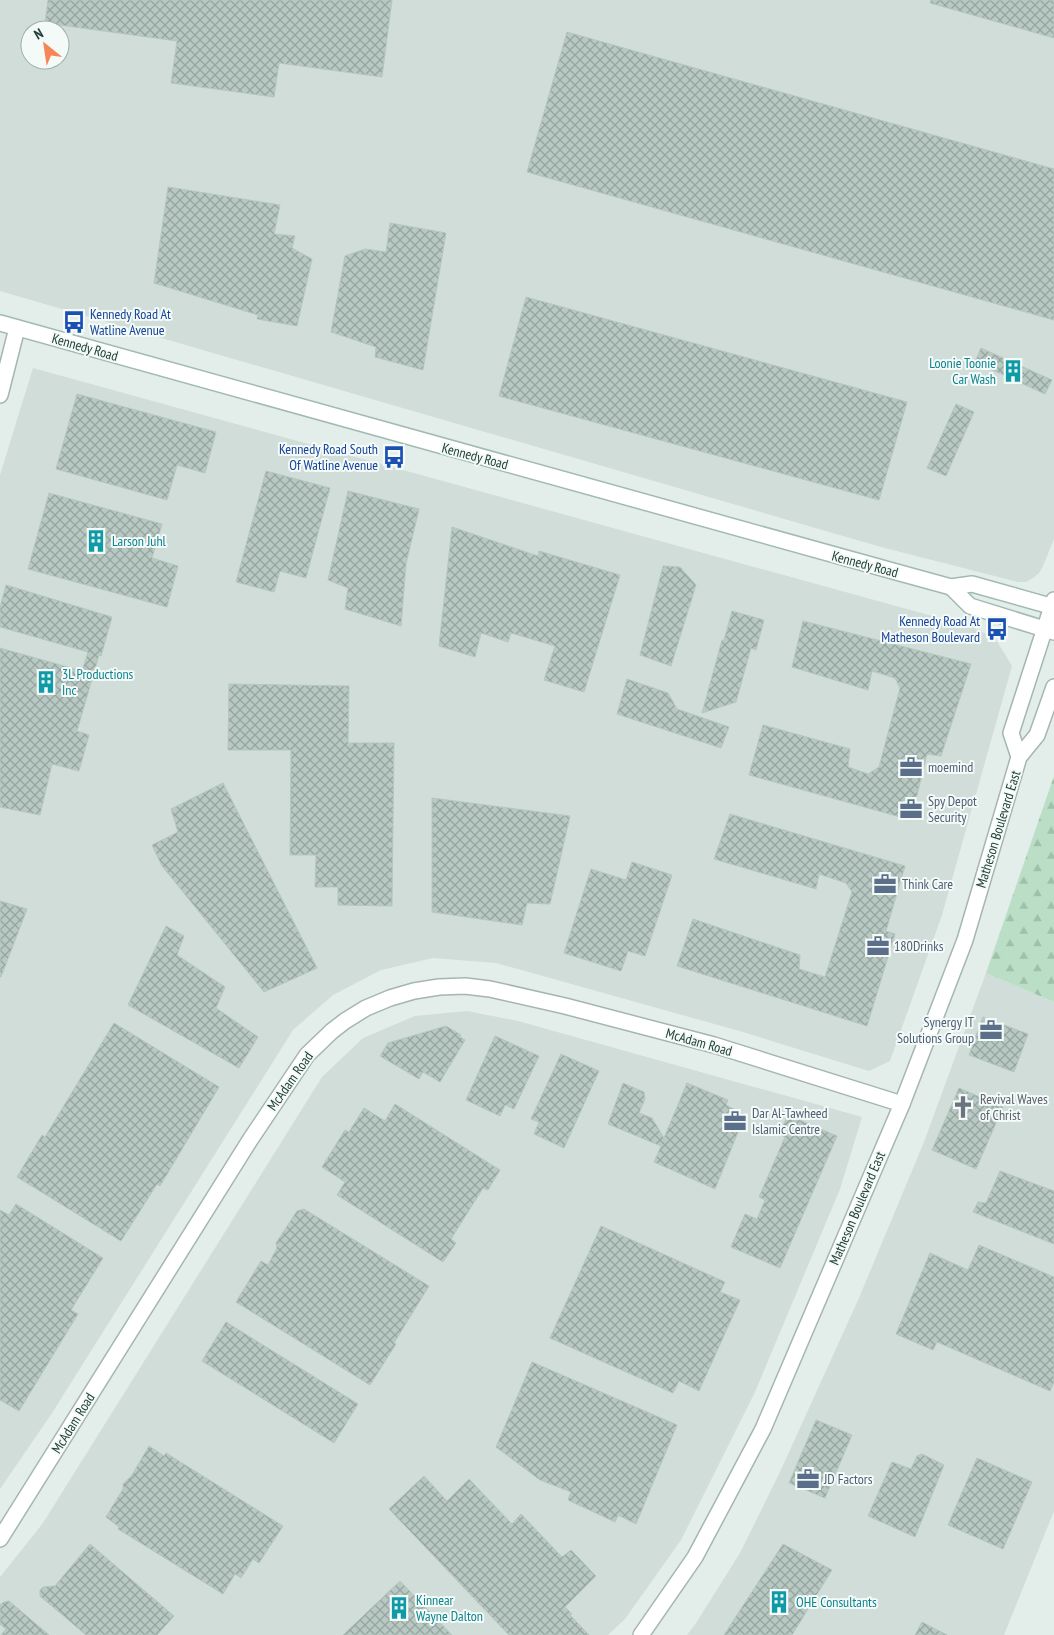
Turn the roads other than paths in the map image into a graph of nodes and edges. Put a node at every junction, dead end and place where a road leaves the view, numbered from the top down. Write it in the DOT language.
graph roads {
  1 [pos="0,323"];
  2 [pos="18,328"];
  3 [pos="0,395"];
  4 [pos="951,587"];
  5 [pos="1053,605"];
  6 [pos="1049,631"];
  7 [pos="1054,687"];
  8 [pos="1019,757"];
  9 [pos="902,1104"];
  10 [pos="0,1539"];
  11 [pos="641,1635"];
  1 -- 2 [label="street, Kennedy Road"];
  2 -- 3 [label="street"];
  2 -- 4 [label="street, Kennedy Road"];
  4 -- 5 [label="street, Kennedy Road"];
  4 -- 6 [label="street, Kennedy Road"];
  5 -- 6 [label="street, Matheson Boulevard East"];
  6 -- 8 [label="street, Matheson Boulevard East"];
  7 -- 8 [label="street, Matheson Boulevard East"];
  8 -- 9 [label="street, Matheson Boulevard East"];
  9 -- 10 [label="street, McAdam Road"];
  9 -- 11 [label="street, Matheson Boulevard East"];
}
